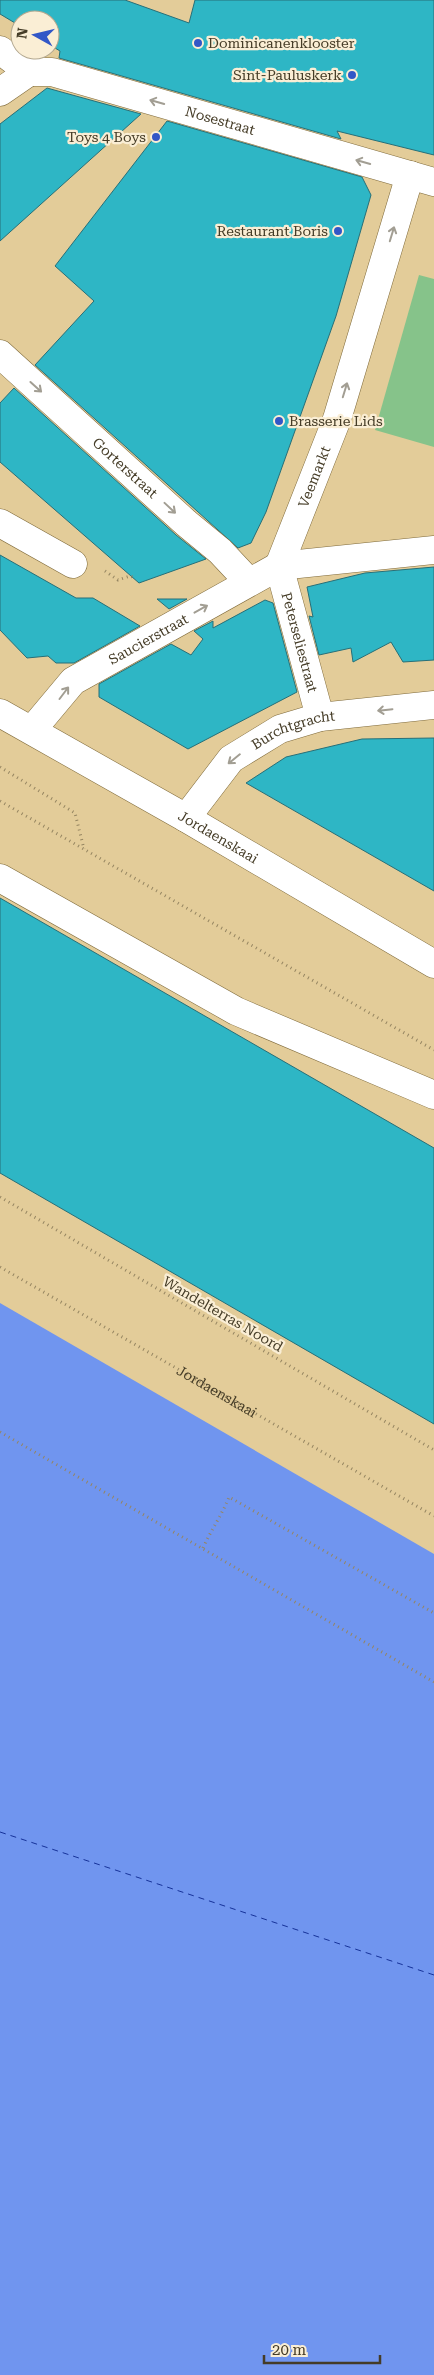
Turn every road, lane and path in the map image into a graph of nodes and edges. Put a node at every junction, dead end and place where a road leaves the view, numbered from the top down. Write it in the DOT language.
graph roads {
  1 [pos="0,50"];
  2 [pos="29,72"];
  3 [pos="0,92"];
  4 [pos="422,178"];
  5 [pos="0,354"];
  6 [pos="0,523"];
  7 [pos="434,550"];
  8 [pos="73,564"];
  9 [pos="279,566"];
  10 [pos="250,582"];
  11 [pos="434,705"];
  12 [pos="0,713"];
  13 [pos="320,716"];
  14 [pos="32,730"];
  15 [pos="0,767"];
  16 [pos="0,802"];
  17 [pos="186,818"];
  18 [pos="84,850"];
  19 [pos="0,878"];
  20 [pos="434,964"];
  21 [pos="434,1050"];
  22 [pos="434,1095"];
  23 [pos="0,1197"];
  24 [pos="0,1267"];
  25 [pos="0,1432"];
  26 [pos="434,1450"];
  27 [pos="434,1516"];
  28 [pos="203,1548"];
  29 [pos="434,1613"];
  30 [pos="434,1682"];
  1 -- 2 [label="street"];
  2 -- 3 [label="street"];
  4 -- 2 [label="street, Nosestraat, one-way"];
  9 -- 4 [label="street, Veemarkt, one-way"];
  5 -- 10 [label="street, Gorterstraat, one-way"];
  6 -- 8 [label="street"];
  7 -- 9 [label="street"];
  9 -- 10 [label="street, Saucierstraat"];
  9 -- 13 [label="street, Peterseliestraat"];
  14 -- 10 [label="street, Saucierstraat, one-way"];
  11 -- 13 [label="street, Burchtgracht, one-way"];
  12 -- 14 [label="street, Jordaenskaai"];
  13 -- 17 [label="street, Burchtgracht, one-way"];
  14 -- 17 [label="street, Jordaenskaai"];
  15 -- 18 [label="path"];
  16 -- 18 [label="path"];
  17 -- 20 [label="street, Jordaenskaai"];
  18 -- 21 [label="path"];
  19 -- 22 [label="street"];
  23 -- 26 [label="path, Wandelterras Noord"];
  24 -- 27 [label="path, Jordaenskaai"];
  25 -- 28 [label="path"];
  28 -- 29 [label="path"];
  28 -- 30 [label="path"];
}
